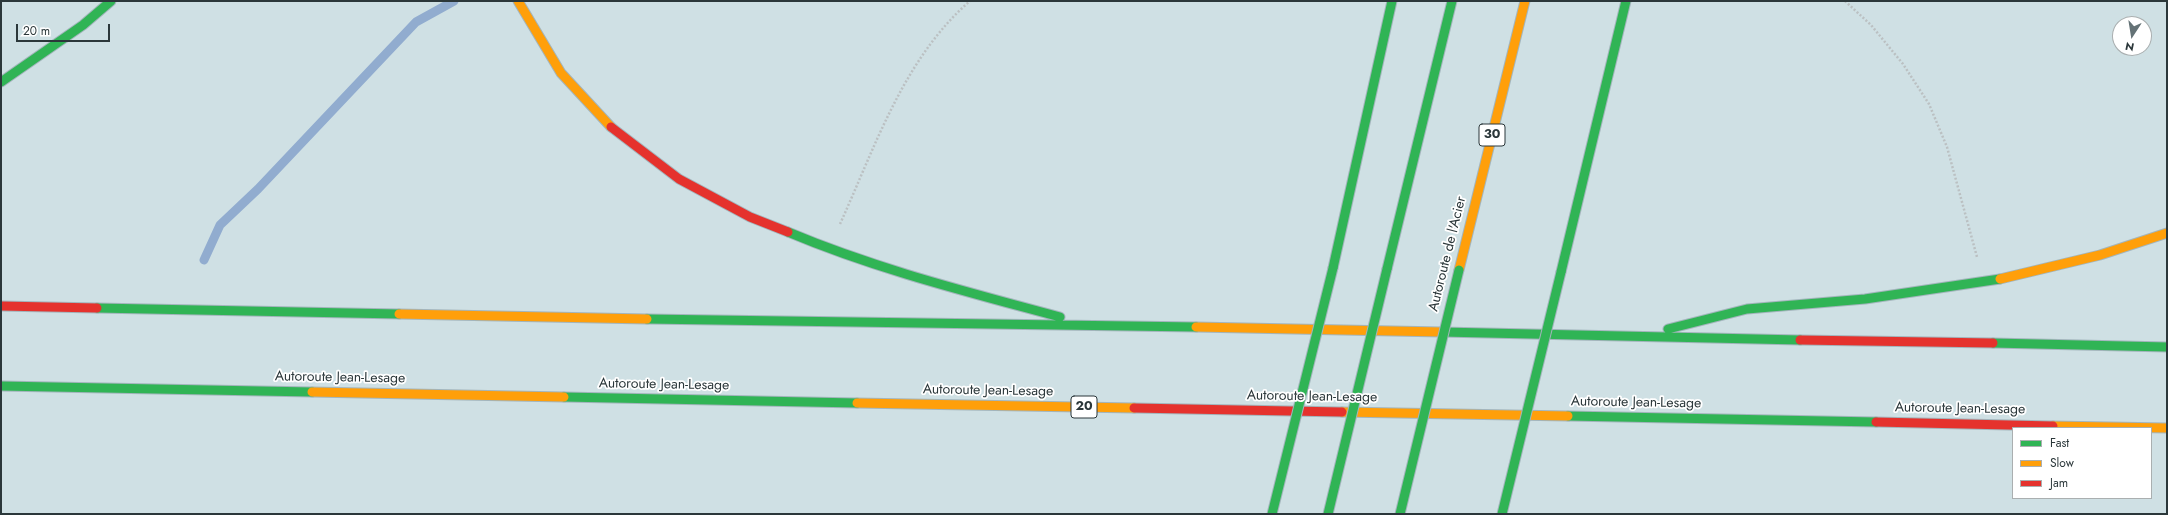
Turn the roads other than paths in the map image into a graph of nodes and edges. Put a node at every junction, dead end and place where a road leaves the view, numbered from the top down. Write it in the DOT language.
graph roads {
  1 [pos="111,1"];
  2 [pos="518,1"];
  3 [pos="1392,1"];
  4 [pos="1452,1"];
  5 [pos="1525,1"];
  6 [pos="1626,1"];
  7 [pos="1,82"];
  8 [pos="2167,233"];
  9 [pos="1,306"];
  10 [pos="1089,325"];
  11 [pos="1644,335"];
  12 [pos="2167,347"];
  13 [pos="1,386"];
  14 [pos="2115,427"];
  15 [pos="2152,428"];
  16 [pos="2167,428"];
  17 [pos="1272,514"];
  18 [pos="1328,514"];
  19 [pos="1400,514"];
  20 [pos="1502,514"];
  1 -- 7 [label="highway"];
  2 -- 10 [label="highway"];
  3 -- 17 [label="highway, bridge"];
  4 -- 18 [label="highway, bridge"];
  5 -- 19 [label="highway, Autoroute de l'Acier / 30, bridge"];
  6 -- 20 [label="highway, bridge"];
  8 -- 11 [label="highway"];
  9 -- 10 [label="highway"];
  10 -- 11 [label="highway"];
  11 -- 12 [label="highway"];
  13 -- 14 [label="highway, Autoroute Jean-Lesage / 20"];
  15 -- 16 [label="highway, Autoroute Jean-Lesage / 20"];
}
